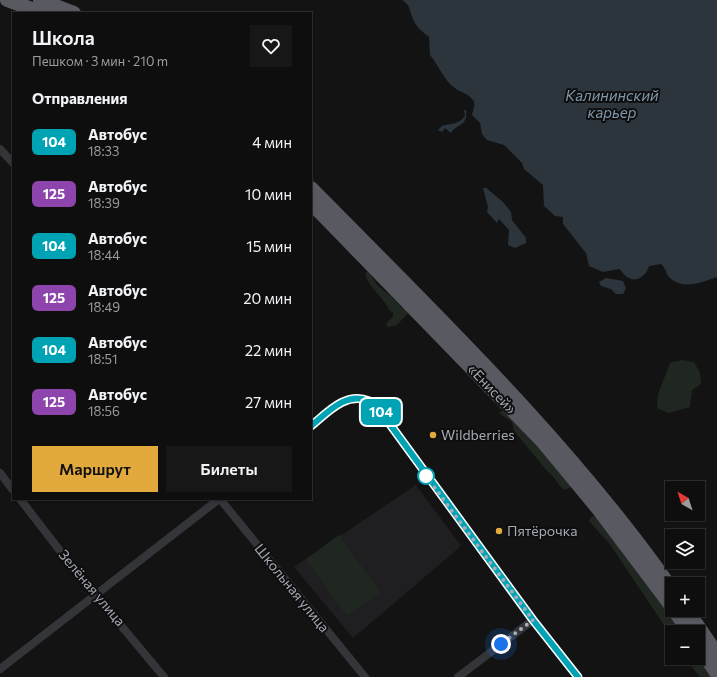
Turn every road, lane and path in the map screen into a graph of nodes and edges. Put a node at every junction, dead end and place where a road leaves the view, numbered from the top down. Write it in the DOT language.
graph roads {
  1 [pos="7,0"];
  2 [pos="40,0"];
  3 [pos="40,12"];
  4 [pos="71,12"];
  5 [pos="0,149"];
  6 [pos="12,162"];
  7 [pos="312,189"];
  8 [pos="312,204"];
  9 [pos="312,425"];
  10 [pos="0,473"];
  11 [pos="12,489"];
  12 [pos="21,500"];
  13 [pos="218,500"];
  14 [pos="220,500"];
  15 [pos="665,580"];
  16 [pos="96,595"];
  17 [pos="665,598"];
  18 [pos="692,617"];
  19 [pos="533,620"];
  20 [pos="717,654"];
  21 [pos="705,656"];
  22 [pos="0,670"];
  23 [pos="717,674"];
  24 [pos="164,677"];
  25 [pos="365,677"];
  26 [pos="458,677"];
  27 [pos="578,677"];
  1 -- 3 [label="highway"];
  2 -- 4 [label="highway"];
  5 -- 6 [label="street"];
  7 -- 15 [label="highway, «Енисей»"];
  8 -- 17 [label="highway, «Енисей»"];
  9 -- 19 [label="street"];
  10 -- 11 [label="street"];
  12 -- 16 [label="street, Зелёная улица"];
  13 -- 16 [label="street"];
  14 -- 25 [label="street, Школьная улица"];
  16 -- 22 [label="street"];
  16 -- 24 [label="street, Зелёная улица"];
  18 -- 20 [label="highway"];
  19 -- 26 [label="street"];
  19 -- 27 [label="street"];
  21 -- 23 [label="highway"];
}
